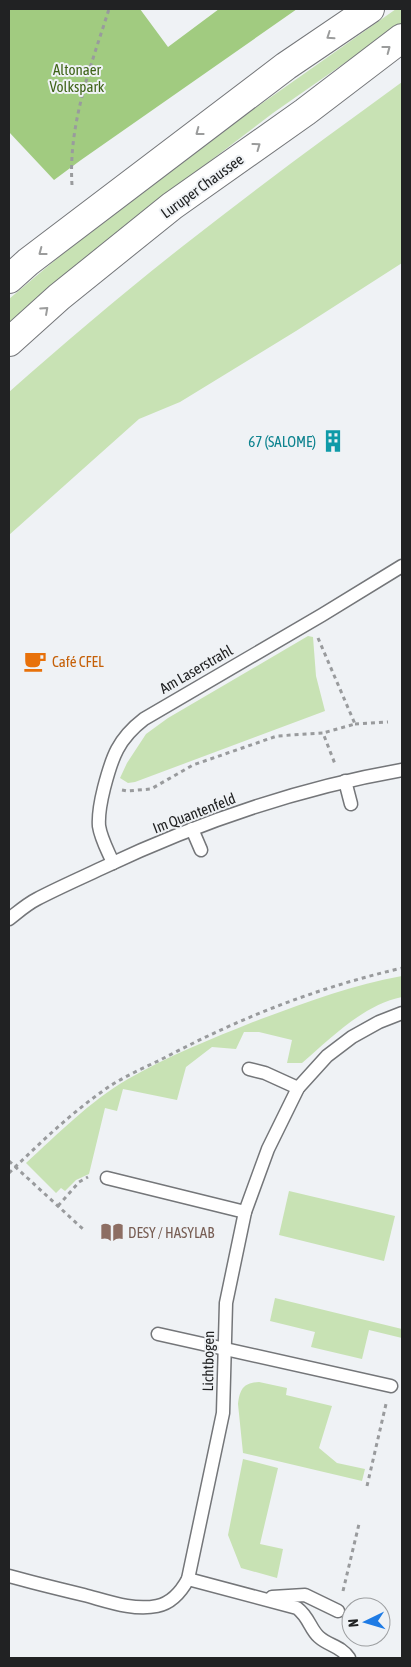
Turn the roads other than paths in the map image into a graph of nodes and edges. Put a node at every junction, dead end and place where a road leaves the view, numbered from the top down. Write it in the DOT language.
graph roads {
  1 [pos="370,9"];
  2 [pos="402,38"];
  3 [pos="9,279"];
  4 [pos="9,342"];
  5 [pos="402,566"];
  6 [pos="402,770"];
  7 [pos="342,782"];
  8 [pos="351,804"];
  9 [pos="192,830"];
  10 [pos="201,850"];
  11 [pos="113,863"];
  12 [pos="9,919"];
  13 [pos="402,1013"];
  14 [pos="249,1069"];
  15 [pos="298,1088"];
  16 [pos="107,1178"];
  17 [pos="245,1212"];
  18 [pos="158,1334"];
  19 [pos="225,1349"];
  20 [pos="391,1386"];
  21 [pos="9,1576"];
  22 [pos="188,1579"];
  23 [pos="259,1598"];
  24 [pos="338,1612"];
  25 [pos="349,1658"];
  1 -- 3 [label="main road, one-way"];
  4 -- 2 [label="main road, Luruper Chaussee, one-way"];
  5 -- 11 [label="lane, Am Laserstrahl"];
  6 -- 7 [label="lane, Im Quantenfeld"];
  7 -- 8 [label="lane"];
  7 -- 9 [label="lane, Im Quantenfeld"];
  9 -- 10 [label="lane"];
  9 -- 11 [label="lane, Im Quantenfeld"];
  11 -- 12 [label="lane, Im Quantenfeld"];
  13 -- 15 [label="lane, Lichtbogen"];
  14 -- 15 [label="lane"];
  15 -- 17 [label="lane, Lichtbogen"];
  16 -- 17 [label="lane"];
  17 -- 19 [label="lane, Lichtbogen"];
  18 -- 19 [label="lane"];
  19 -- 20 [label="lane"];
  19 -- 22 [label="lane, Lichtbogen"];
  21 -- 22 [label="lane, Lichtbogen"];
  22 -- 23 [label="lane"];
  23 -- 24 [label="lane"];
  23 -- 25 [label="lane"];
}
